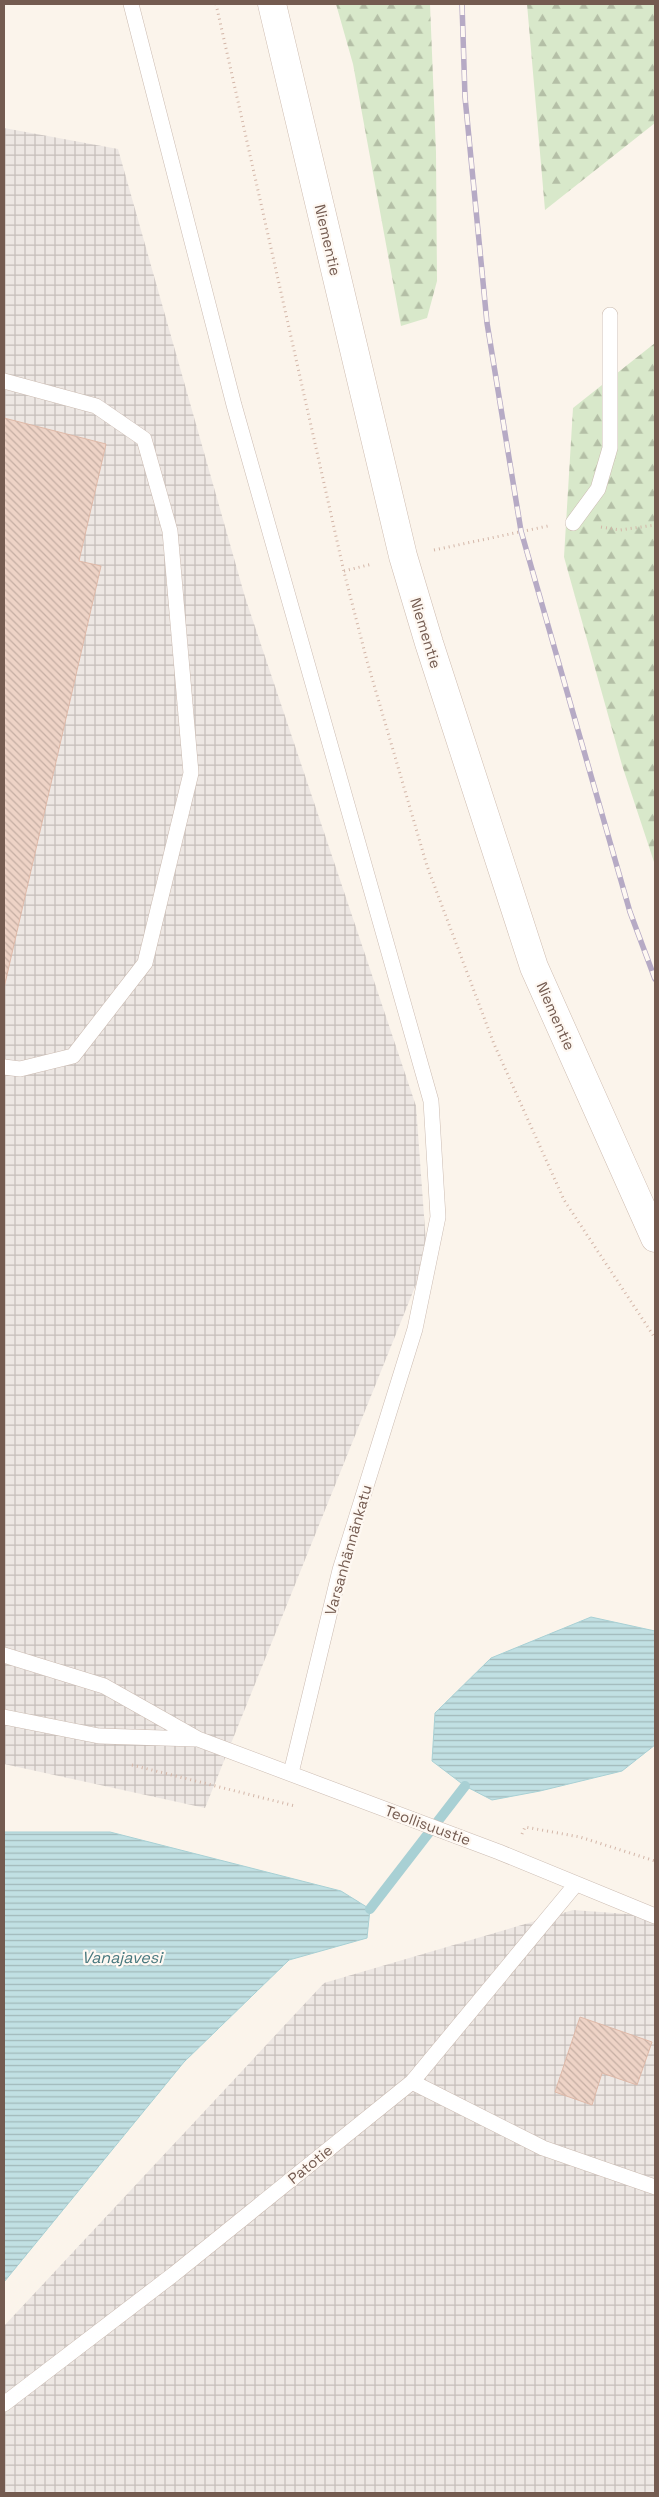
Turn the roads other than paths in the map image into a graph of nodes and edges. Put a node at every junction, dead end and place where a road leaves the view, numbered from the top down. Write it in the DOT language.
graph roads {
  1 [pos="131,4"];
  2 [pos="272,4"];
  3 [pos="610,315"];
  4 [pos="4,381"];
  5 [pos="573,523"];
  6 [pos="4,1066"];
  7 [pos="655,1238"];
  8 [pos="4,1655"];
  9 [pos="4,1717"];
  10 [pos="198,1739"];
  11 [pos="292,1773"];
  12 [pos="576,1884"];
  13 [pos="655,1916"];
  14 [pos="412,2082"];
  15 [pos="655,2187"];
  16 [pos="4,2404"];
  1 -- 11 [label="lane, Varsanhännänkatu"];
  2 -- 7 [label="main road, Niementie"];
  3 -- 5 [label="lane"];
  4 -- 6 [label="lane"];
  8 -- 10 [label="lane, Teollisuustie"];
  9 -- 10 [label="lane, Teollisuustie"];
  10 -- 11 [label="lane, Teollisuustie"];
  11 -- 12 [label="lane, Teollisuustie"];
  12 -- 13 [label="lane, Teollisuustie"];
  12 -- 14 [label="lane, Patotie"];
  14 -- 15 [label="lane"];
  14 -- 16 [label="lane, Patotie"];
}
